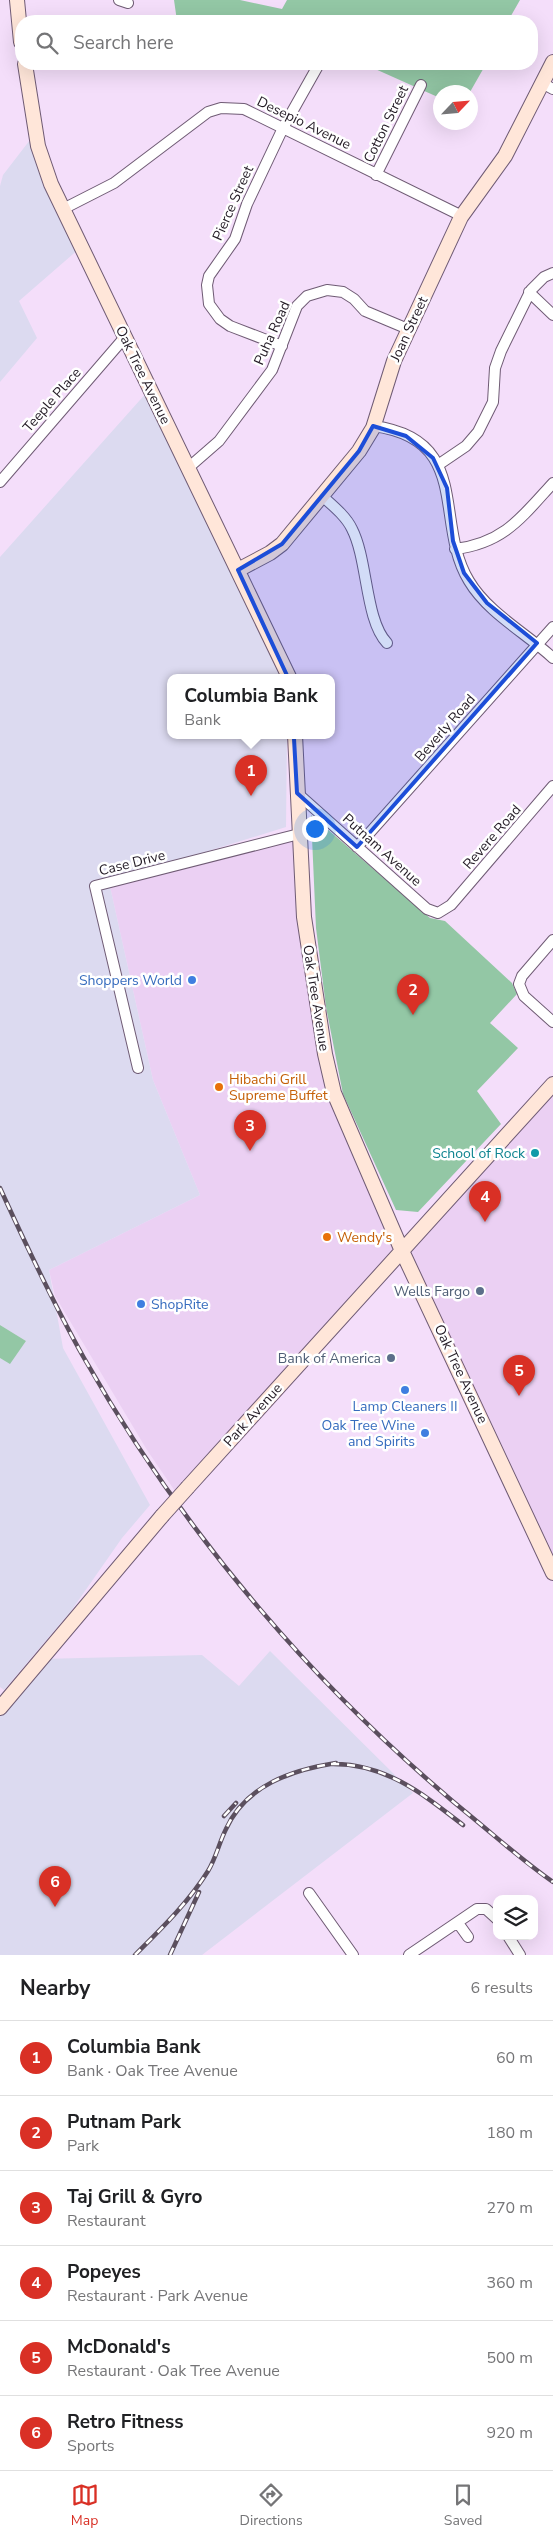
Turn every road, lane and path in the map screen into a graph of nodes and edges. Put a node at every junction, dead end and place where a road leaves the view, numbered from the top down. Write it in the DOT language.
graph roads {
  1 [pos="16,0"];
  2 [pos="18,15"];
  3 [pos="553,62"];
  4 [pos="26,70"];
  5 [pos="316,70"];
  6 [pos="421,85"];
  7 [pos="548,86"];
  8 [pos="283,128"];
  9 [pos="376,175"];
  10 [pos="63,209"];
  11 [pos="462,216"];
  12 [pos="553,273"];
  13 [pos="529,292"];
  14 [pos="553,315"];
  15 [pos="408,329"];
  16 [pos="125,337"];
  17 [pos="282,346"];
  18 [pos="373,426"];
  19 [pos="438,465"];
  20 [pos="188,468"];
  21 [pos="0,482"];
  22 [pos="553,483"];
  23 [pos="321,495"];
  24 [pos="455,549"];
  25 [pos="238,570"];
  26 [pos="553,627"];
  27 [pos="388,643"];
  28 [pos="537,643"];
  29 [pos="553,658"];
  30 [pos="288,674"];
  31 [pos="295,739"];
  32 [pos="553,786"];
  33 [pos="297,793"];
  34 [pos="299,834"];
  35 [pos="357,847"];
  36 [pos="451,905"];
  37 [pos="553,940"];
  38 [pos="553,1022"];
  39 [pos="138,1068"];
  40 [pos="553,1084"];
  41 [pos="402,1251"];
  42 [pos="553,1573"];
  43 [pos="0,1708"];
  44 [pos="309,1893"];
  45 [pos="493,1915"];
  46 [pos="458,1923"];
  47 [pos="468,1936"];
  48 [pos="511,1940"];
  49 [pos="353,1955"];
  50 [pos="409,1955"];
  51 [pos="520,1955"];
  1 -- 2 [label="street"];
  3 -- 7 [label="street, Joan Street"];
  4 -- 10 [label="street, Oak Tree Avenue"];
  5 -- 8 [label="street, Pierce Street"];
  6 -- 9 [label="street, Cotton Street"];
  7 -- 11 [label="street, Joan Street"];
  8 -- 9 [label="street, Desepio Avenue"];
  8 -- 10 [label="street, Desepio Avenue"];
  8 -- 17 [label="street, Pierce Street"];
  9 -- 11 [label="street, Desepio Avenue"];
  10 -- 16 [label="street, Oak Tree Avenue"];
  11 -- 15 [label="street, Joan Street"];
  12 -- 13 [label="street"];
  13 -- 14 [label="street"];
  13 -- 19 [label="street"];
  15 -- 17 [label="street, Puha Road"];
  15 -- 18 [label="street, Joan Street"];
  16 -- 20 [label="street, Oak Tree Avenue"];
  16 -- 21 [label="street, Teeple Place"];
  17 -- 20 [label="street, Puha Road"];
  18 -- 19 [label="street"];
  18 -- 23 [label="street, Joan Street"];
  19 -- 24 [label="street"];
  20 -- 25 [label="street, Oak Tree Avenue"];
  22 -- 24 [label="street"];
  23 -- 25 [label="street, Joan Street"];
  23 -- 27 [label="street"];
  24 -- 28 [label="street"];
  25 -- 30 [label="street, Oak Tree Avenue"];
  26 -- 28 [label="street, Beverly Road"];
  28 -- 29 [label="street"];
  28 -- 35 [label="street, Beverly Road"];
  31 -- 33 [label="street, Oak Tree Avenue"];
  32 -- 36 [label="street, Revere Road"];
  33 -- 34 [label="street, Oak Tree Avenue"];
  33 -- 35 [label="street, Putnam Avenue"];
  34 -- 39 [label="street, Case Drive"];
  34 -- 41 [label="street, Oak Tree Avenue"];
  35 -- 36 [label="street, Putnam Avenue"];
  37 -- 38 [label="street"];
  40 -- 41 [label="street, Park Avenue"];
  41 -- 42 [label="street, Oak Tree Avenue"];
  41 -- 43 [label="street, Park Avenue, bridge"];
  44 -- 49 [label="street"];
  45 -- 46 [label="street"];
  46 -- 47 [label="street"];
  46 -- 50 [label="street"];
  48 -- 51 [label="street"];
}
